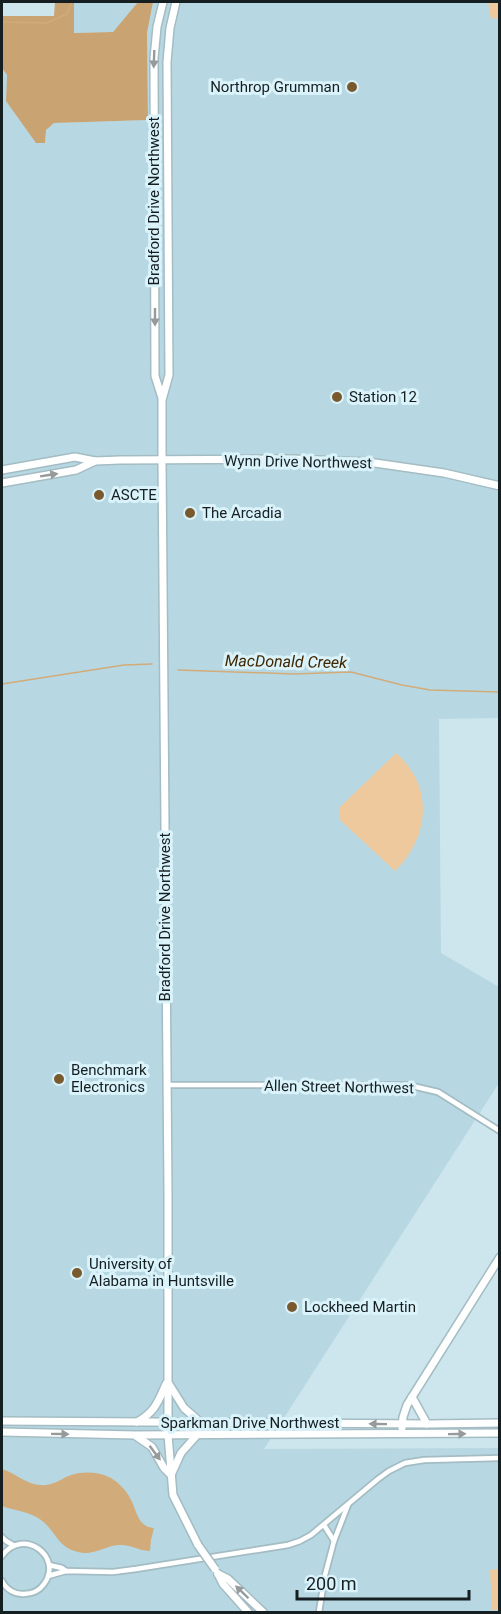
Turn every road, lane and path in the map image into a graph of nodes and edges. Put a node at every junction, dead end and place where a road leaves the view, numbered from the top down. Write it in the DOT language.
graph roads {
  1 [pos="163,2"];
  2 [pos="176,2"];
  3 [pos="162,400"];
  4 [pos="162,460"];
  5 [pos="95,462"];
  6 [pos="2,470"];
  7 [pos="2,483"];
  8 [pos="500,486"];
  9 [pos="167,1085"];
  10 [pos="500,1131"];
  11 [pos="500,1257"];
  12 [pos="167,1382"];
  13 [pos="412,1397"];
  14 [pos="2,1421"];
  15 [pos="137,1422"];
  16 [pos="200,1422"];
  17 [pos="500,1423"];
  18 [pos="168,1424"];
  19 [pos="402,1424"];
  20 [pos="427,1424"];
  21 [pos="2,1432"];
  22 [pos="500,1433"];
  23 [pos="402,1434"];
  24 [pos="135,1435"];
  25 [pos="168,1435"];
  26 [pos="197,1435"];
  27 [pos="500,1458"];
  28 [pos="171,1475"];
  29 [pos="348,1504"];
  30 [pos="324,1525"];
  31 [pos="2,1537"];
  32 [pos="334,1541"];
  33 [pos="13,1545"];
  34 [pos="2,1553"];
  35 [pos="49,1565"];
  36 [pos="66,1571"];
  37 [pos="217,1572"];
  38 [pos="48,1576"];
  39 [pos="2,1584"];
  40 [pos="248,1612"];
  41 [pos="263,1612"];
  42 [pos="319,1612"];
  1 -- 3 [label="main road, Bradford Drive Northwest, one-way"];
  2 -- 3 [label="main road, Bradford Drive Northwest"];
  3 -- 4 [label="main road, Bradford Drive Northwest"];
  4 -- 5 [label="main road, Wynn Drive Northwest"];
  4 -- 8 [label="main road, Wynn Drive Northwest"];
  4 -- 9 [label="main road, Bradford Drive Northwest"];
  5 -- 6 [label="main road, Wynn Drive Northwest"];
  7 -- 5 [label="main road, Wynn Drive Northwest, one-way"];
  9 -- 10 [label="street, Allen Street Northwest"];
  9 -- 12 [label="main road, Bradford Drive Northwest"];
  11 -- 13 [label="main road"];
  12 -- 15 [label="main road"];
  12 -- 16 [label="main road"];
  12 -- 18 [label="main road, Bradford Drive Northwest"];
  13 -- 19 [label="main road"];
  13 -- 20 [label="main road"];
  14 -- 15 [label="main road, Sparkman Drive Northwest"];
  15 -- 18 [label="main road, Sparkman Drive Northwest"];
  16 -- 18 [label="main road, Sparkman Drive Northwest"];
  19 -- 16 [label="main road, Sparkman Drive Northwest, one-way"];
  17 -- 20 [label="main road, Sparkman Drive Northwest"];
  18 -- 25 [label="main road, Bradford Drive Northwest"];
  19 -- 20 [label="main road, Sparkman Drive Northwest"];
  19 -- 23 [label="main road"];
  21 -- 24 [label="main road, Sparkman Drive Northwest, one-way"];
  23 -- 22 [label="main road, Sparkman Drive Northwest, one-way"];
  23 -- 26 [label="main road, Sparkman Drive Northwest"];
  24 -- 25 [label="main road, Sparkman Drive Northwest"];
  24 -- 28 [label="main road, one-way"];
  25 -- 26 [label="main road, Sparkman Drive Northwest"];
  25 -- 28 [label="main road, Bradford Drive Northwest"];
  26 -- 28 [label="main road"];
  27 -- 29 [label="street"];
  28 -- 37 [label="main road, bridge"];
  29 -- 30 [label="street"];
  29 -- 32 [label="street"];
  30 -- 32 [label="street"];
  30 -- 36 [label="street"];
  31 -- 33 [label="street"];
  32 -- 42 [label="street"];
  33 -- 34 [label="street"];
  33 -- 35 [label="street"];
  35 -- 36 [label="street"];
  35 -- 38 [label="street"];
  36 -- 38 [label="street"];
  37 -- 40 [label="main road"];
  41 -- 37 [label="main road, one-way"];
  38 -- 39 [label="street"];
}
